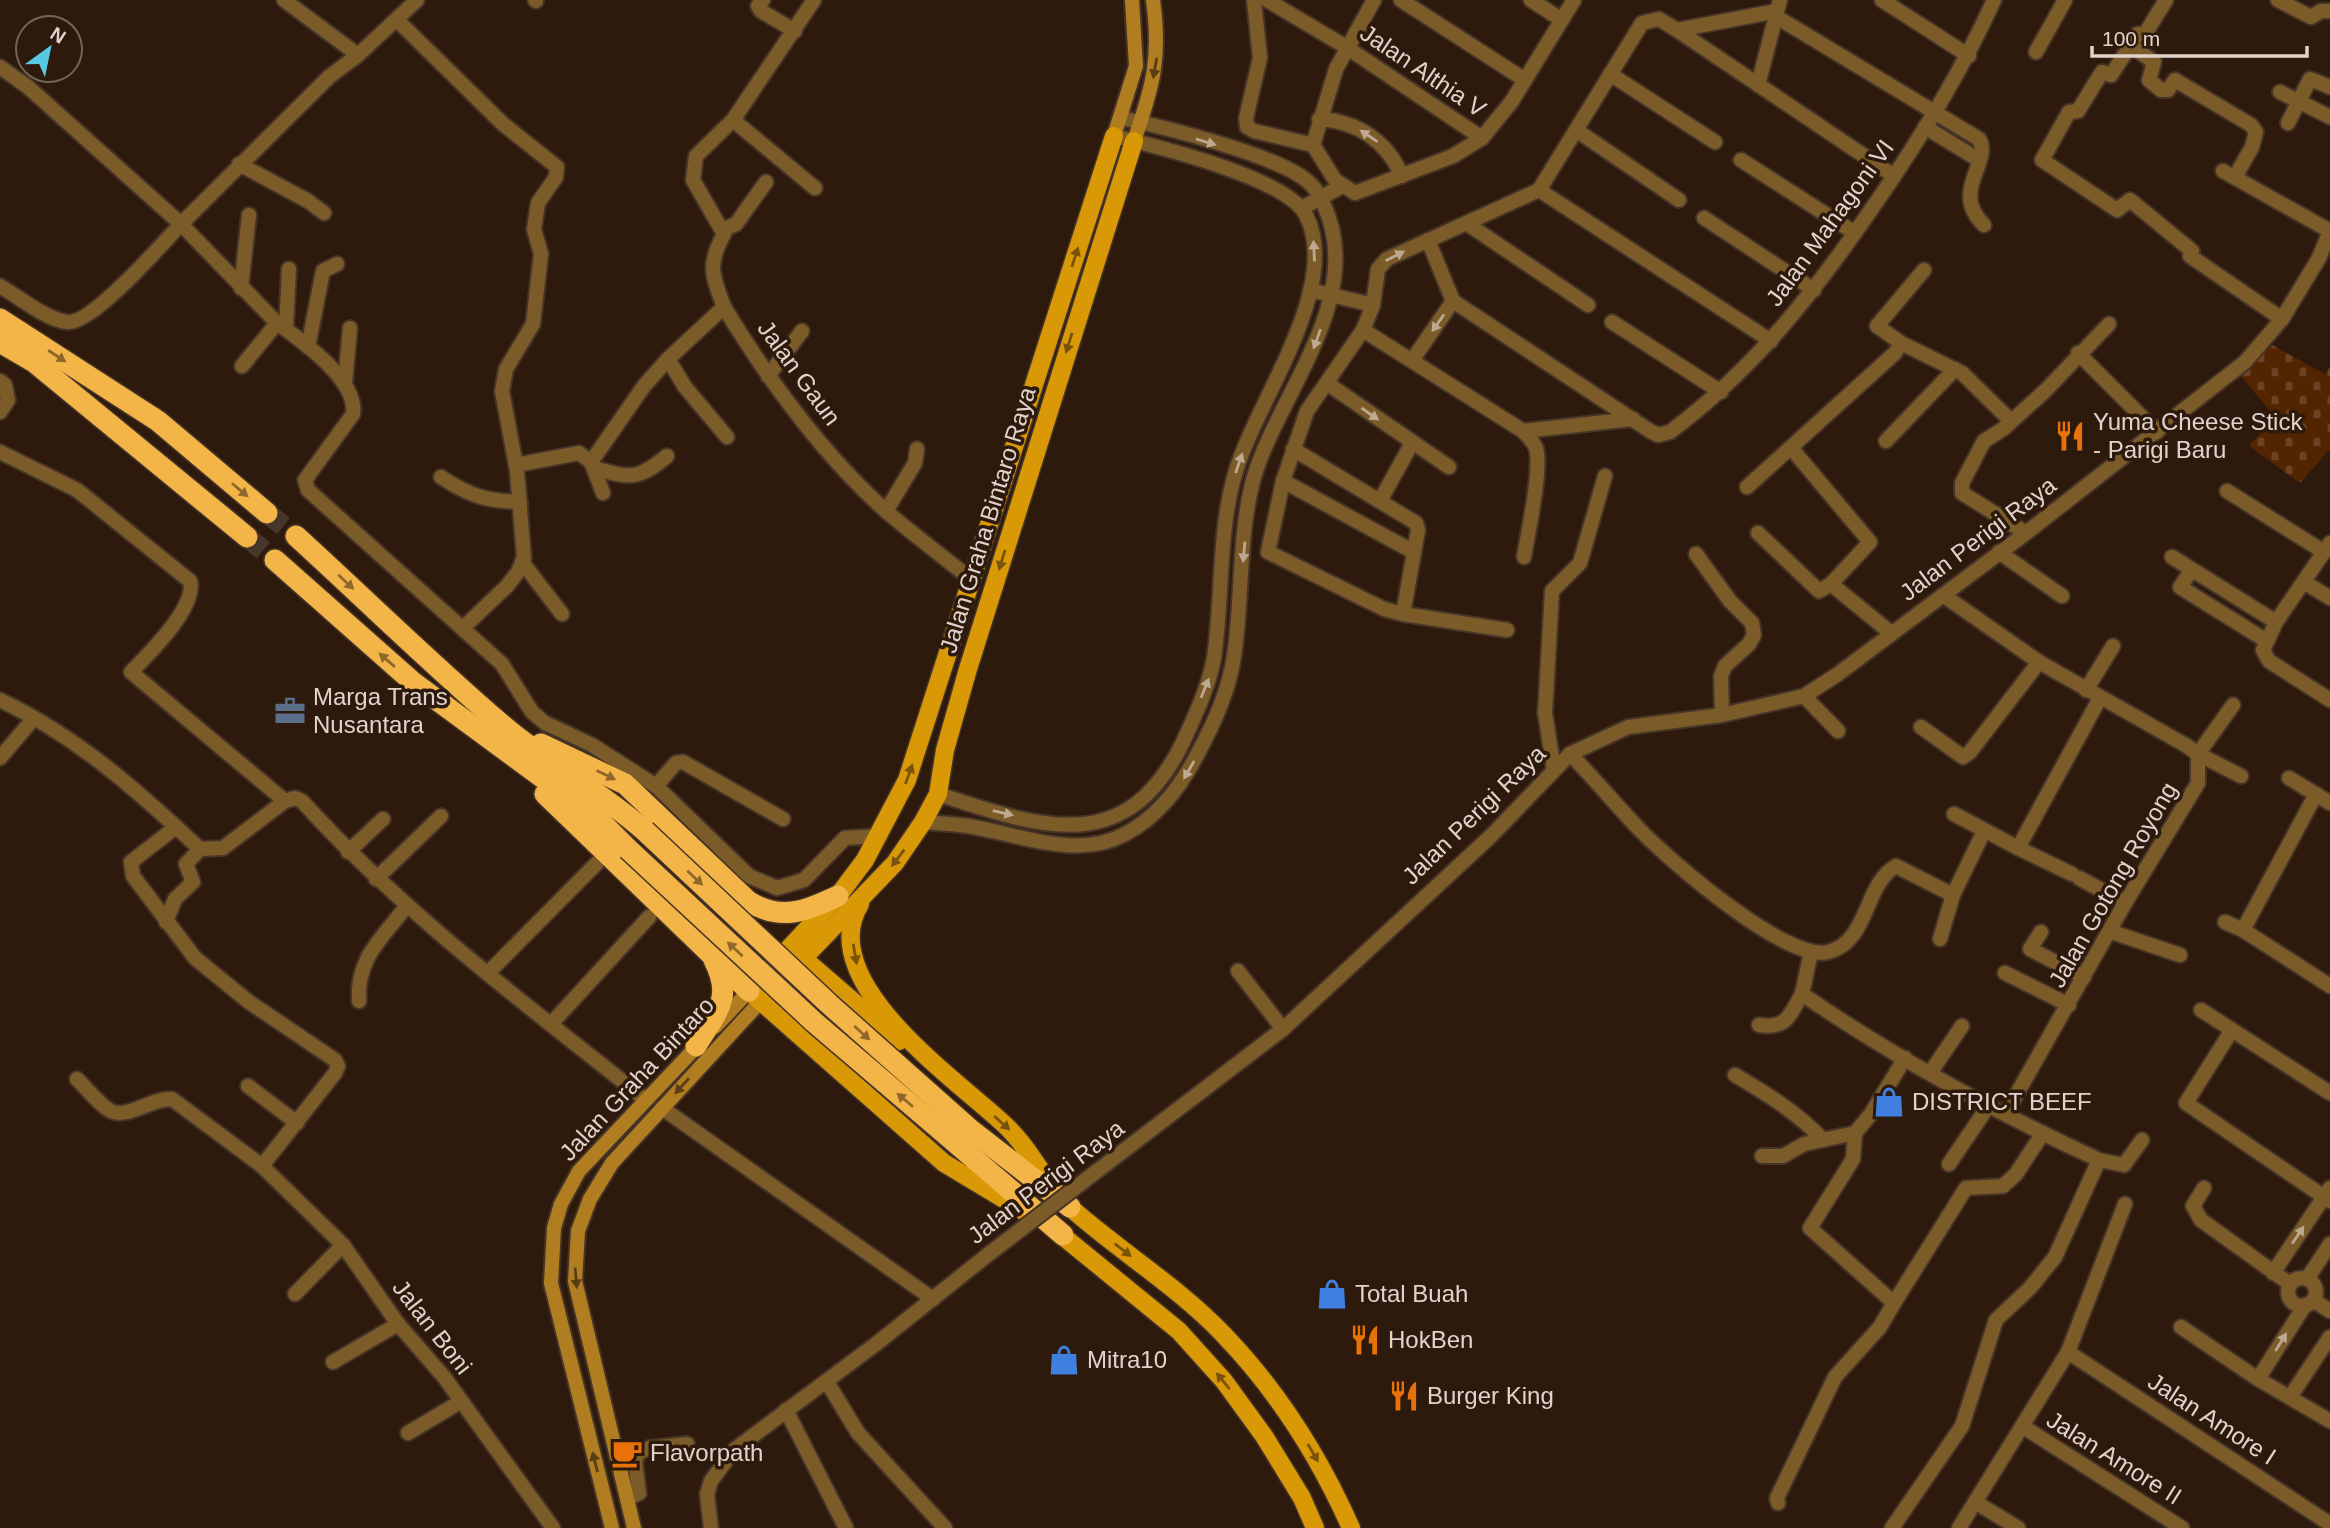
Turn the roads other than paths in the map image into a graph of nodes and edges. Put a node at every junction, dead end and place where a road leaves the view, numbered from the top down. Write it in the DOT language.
graph roads {
  1 [pos="285,0"];
  2 [pos="416,0"];
  3 [pos="763,0"];
  4 [pos="814,0"];
  5 [pos="1132,0"];
  6 [pos="1153,0"];
  7 [pos="1254,0"];
  8 [pos="1374,0"];
  9 [pos="1401,0"];
  10 [pos="1531,0"];
  11 [pos="1574,0"];
  12 [pos="1882,0"];
  13 [pos="1994,0"];
  14 [pos="2065,0"];
  15 [pos="2166,0"];
  16 [pos="2278,0"];
  17 [pos="1271,2"];
  18 [pos="1777,9"];
  19 [pos="2330,11"];
  20 [pos="397,20"];
  21 [pos="1562,20"];
  22 [pos="1256,22"];
  23 [pos="1677,30"];
  24 [pos="794,31"];
  25 [pos="2131,46"];
  26 [pos="1346,47"];
  27 [pos="2036,52"];
  28 [pos="358,55"];
  29 [pos="1969,56"];
  30 [pos="0,66"];
  31 [pos="1610,74"];
  32 [pos="1525,80"];
  33 [pos="1758,85"];
  34 [pos="2330,87"];
  35 [pos="2280,92"];
  36 [pos="2298,101"];
  37 [pos="1934,112"];
  38 [pos="2330,117"];
  39 [pos="1121,118"];
  40 [pos="1319,119"];
  41 [pos="733,120"];
  42 [pos="1140,122"];
  43 [pos="2288,123"];
  44 [pos="1925,127"];
  45 [pos="1576,130"];
  46 [pos="1114,136"];
  47 [pos="1482,138"];
  48 [pos="1134,141"];
  49 [pos="1715,142"];
  50 [pos="1313,145"];
  51 [pos="1741,160"];
  52 [pos="1979,160"];
  53 [pos="239,164"];
  54 [pos="1402,176"];
  55 [pos="1894,176"];
  56 [pos="766,182"];
  57 [pos="1338,183"];
  58 [pos="815,188"];
  59 [pos="1539,190"];
  60 [pos="1317,193"];
  61 [pos="1679,200"];
  62 [pos="1299,205"];
  63 [pos="324,213"];
  64 [pos="249,215"];
  65 [pos="1704,218"];
  66 [pos="1466,223"];
  67 [pos="180,224"];
  68 [pos="1984,225"];
  69 [pos="722,230"];
  70 [pos="2330,231"];
  71 [pos="1855,233"];
  72 [pos="1428,240"];
  73 [pos="337,264"];
  74 [pos="289,269"];
  75 [pos="1924,270"];
  76 [pos="0,286"];
  77 [pos="241,288"];
  78 [pos="1310,290"];
  79 [pos="1814,290"];
  80 [pos="1330,295"];
  81 [pos="1453,301"];
  82 [pos="1588,305"];
  83 [pos="1373,306"];
  84 [pos="724,307"];
  85 [pos="0,319"];
  86 [pos="2281,319"];
  87 [pos="1612,322"];
  88 [pos="2109,324"];
  89 [pos="281,326"];
  90 [pos="350,328"];
  91 [pos="1363,330"];
  92 [pos="802,331"];
  93 [pos="1771,341"];
  94 [pos="0,342"];
  95 [pos="1901,343"];
  96 [pos="309,347"];
  97 [pos="2078,353"];
  98 [pos="668,359"];
  99 [pos="1413,359"];
  100 [pos="242,366"];
  101 [pos="1955,369"];
  102 [pos="768,376"];
  103 [pos="0,381"];
  104 [pos="345,383"];
  105 [pos="1328,384"];
  106 [pos="1721,392"];
  107 [pos="0,412"];
  108 [pos="1633,419"];
  109 [pos="2010,420"];
  110 [pos="1523,431"];
  111 [pos="2157,432"];
  112 [pos="727,436"];
  113 [pos="1886,441"];
  114 [pos="1412,443"];
  115 [pos="917,449"];
  116 [pos="1293,449"];
  117 [pos="1792,449"];
  118 [pos="0,452"];
  119 [pos="667,456"];
  120 [pos="516,464"];
  121 [pos="592,465"];
  122 [pos="1449,467"];
  123 [pos="1605,476"];
  124 [pos="441,477"];
  125 [pos="1283,481"];
  126 [pos="1746,487"];
  127 [pos="2227,491"];
  128 [pos="603,493"];
  129 [pos="1381,499"];
  130 [pos="520,502"];
  131 [pos="886,511"];
  132 [pos="267,513"];
  133 [pos="1758,533"];
  134 [pos="2026,533"];
  135 [pos="296,536"];
  136 [pos="247,537"];
  137 [pos="2327,547"];
  138 [pos="1412,551"];
  139 [pos="1999,552"];
  140 [pos="1696,554"];
  141 [pos="1524,557"];
  142 [pos="2172,557"];
  143 [pos="275,560"];
  144 [pos="522,562"];
  145 [pos="2192,570"];
  146 [pos="971,579"];
  147 [pos="2304,582"];
  148 [pos="1831,584"];
  149 [pos="1943,595"];
  150 [pos="2062,596"];
  151 [pos="2330,598"];
  152 [pos="562,614"];
  153 [pos="1403,614"];
  154 [pos="2276,622"];
  155 [pos="464,627"];
  156 [pos="1507,630"];
  157 [pos="1891,633"];
  158 [pos="2113,646"];
  159 [pos="2265,647"];
  160 [pos="2039,662"];
  161 [pos="2085,690"];
  162 [pos="1804,696"];
  163 [pos="2100,698"];
  164 [pos="0,700"];
  165 [pos="2330,700"];
  166 [pos="2233,705"];
  167 [pos="1722,715"];
  168 [pos="34,718"];
  169 [pos="1922,727"];
  170 [pos="1838,731"];
  171 [pos="494,732"];
  172 [pos="1570,754"];
  173 [pos="2199,754"];
  174 [pos="0,758"];
  175 [pos="1554,770"];
  176 [pos="2241,776"];
  177 [pos="2288,778"];
  178 [pos="656,786"];
  179 [pos="938,794"];
  180 [pos="2316,794"];
  181 [pos="285,801"];
  182 [pos="2330,803"];
  183 [pos="1954,814"];
  184 [pos="442,816"];
  185 [pos="383,819"];
  186 [pos="783,819"];
  187 [pos="1112,819"];
  188 [pos="923,822"];
  189 [pos="176,827"];
  190 [pos="1984,831"];
  191 [pos="880,836"];
  192 [pos="1123,836"];
  193 [pos="2018,848"];
  194 [pos="200,849"];
  195 [pos="348,852"];
  196 [pos="597,863"];
  197 [pos="376,879"];
  198 [pos="868,891"];
  199 [pos="1953,895"];
  200 [pos="838,897"];
  201 [pos="2124,903"];
  202 [pos="406,907"];
  203 [pos="649,917"];
  204 [pos="166,922"];
  205 [pos="2225,922"];
  206 [pos="2243,930"];
  207 [pos="2109,931"];
  208 [pos="2041,932"];
  209 [pos="1940,939"];
  210 [pos="1811,952"];
  211 [pos="710,953"];
  212 [pos="797,954"];
  213 [pos="2180,955"];
  214 [pos="1238,971"];
  215 [pos="489,972"];
  216 [pos="2005,973"];
  217 [pos="2084,976"];
  218 [pos="2330,986"];
  219 [pos="1802,994"];
  220 [pos="755,996"];
  221 [pos="359,1001"];
  222 [pos="2069,1006"];
  223 [pos="2202,1010"];
  224 [pos="551,1024"];
  225 [pos="1759,1026"];
  226 [pos="1962,1026"];
  227 [pos="1283,1029"];
  228 [pos="2231,1030"];
  229 [pos="696,1046"];
  230 [pos="1905,1058"];
  231 [pos="938,1069"];
  232 [pos="1930,1073"];
  233 [pos="1735,1075"];
  234 [pos="77,1079"];
  235 [pos="248,1086"];
  236 [pos="2330,1093"];
  237 [pos="646,1100"];
  238 [pos="1989,1105"];
  239 [pos="662,1108"];
  240 [pos="2006,1113"];
  241 [pos="297,1123"];
  242 [pos="1855,1133"];
  243 [pos="2043,1133"];
  244 [pos="964,1137"];
  245 [pos="1823,1140"];
  246 [pos="2142,1140"];
  247 [pos="1762,1156"];
  248 [pos="2099,1160"];
  249 [pos="1949,1164"];
  250 [pos="262,1166"];
  251 [pos="2204,1188"];
  252 [pos="568,1189"];
  253 [pos="2328,1196"];
  254 [pos="590,1199"];
  255 [pos="2125,1204"];
  256 [pos="1070,1207"];
  257 [pos="1063,1235"];
  258 [pos="2330,1244"];
  259 [pos="343,1245"];
  260 [pos="2273,1273"];
  261 [pos="2307,1279"];
  262 [pos="2290,1284"];
  263 [pos="295,1294"];
  264 [pos="933,1299"];
  265 [pos="1894,1303"];
  266 [pos="2309,1303"];
  267 [pos="2330,1311"];
  268 [pos="398,1324"];
  269 [pos="2181,1327"];
  270 [pos="2330,1337"];
  271 [pos="2068,1352"];
  272 [pos="332,1362"];
  273 [pos="2258,1379"];
  274 [pos="827,1382"];
  275 [pos="2290,1397"];
  276 [pos="460,1402"];
  277 [pos="786,1410"];
  278 [pos="2330,1421"];
  279 [pos="2022,1426"];
  280 [pos="408,1433"];
  281 [pos="687,1444"];
  282 [pos="627,1499"];
  283 [pos="1975,1502"];
  284 [pos="1778,1503"];
  285 [pos="2330,1524"];
  286 [pos="553,1528"];
  287 [pos="612,1528"];
  288 [pos="634,1528"];
  289 [pos="711,1528"];
  290 [pos="846,1528"];
  291 [pos="945,1528"];
  292 [pos="1315,1528"];
  293 [pos="1351,1528"];
  294 [pos="1892,1528"];
  295 [pos="1959,1528"];
  296 [pos="2018,1528"];
  297 [pos="2182,1528"];
  1 -- 28 [label="street"];
  2 -- 20 [label="street"];
  3 -- 24 [label="street"];
  4 -- 24 [label="street"];
  5 -- 39 [label="main road, Jalan Graha Bintaro Raya"];
  6 -- 42 [label="main road, Jalan Graha Bintaro Raya, one-way"];
  7 -- 22 [label="street"];
  8 -- 26 [label="street"];
  9 -- 32 [label="street"];
  10 -- 21 [label="street"];
  11 -- 21 [label="street"];
  12 -- 29 [label="street"];
  13 -- 29 [label="street, Jalan Mahagoni VI"];
  14 -- 27 [label="street"];
  15 -- 25 [label="street"];
  16 -- 19 [label="street"];
  17 -- 22 [label="street"];
  17 -- 26 [label="street, Jalan Althia V"];
  18 -- 23 [label="street"];
  18 -- 33 [label="street"];
  18 -- 37 [label="street"];
  20 -- 28 [label="street"];
  20 -- 120 [label="street"];
  21 -- 32 [label="street"];
  22 -- 50 [label="street"];
  23 -- 31 [label="street"];
  23 -- 33 [label="street"];
  24 -- 41 [label="street"];
  25 -- 70 [label="street"];
  25 -- 86 [label="street"];
  26 -- 40 [label="street"];
  26 -- 47 [label="street, Jalan Althia V"];
  28 -- 53 [label="street"];
  29 -- 37 [label="street, Jalan Mahagoni VI"];
  30 -- 67 [label="street"];
  31 -- 45 [label="street"];
  31 -- 49 [label="street"];
  32 -- 47 [label="street"];
  33 -- 55 [label="street"];
  34 -- 36 [label="street"];
  35 -- 36 [label="street"];
  36 -- 38 [label="street"];
  36 -- 43 [label="street"];
  37 -- 44 [label="street, Jalan Mahagoni VI"];
  37 -- 52 [label="street"];
  39 -- 42 [label="street"];
  39 -- 46 [label="main road, Jalan Graha Bintaro Raya"];
  40 -- 50 [label="street"];
  54 -- 40 [label="street, one-way"];
  41 -- 58 [label="street"];
  41 -- 69 [label="street"];
  42 -- 48 [label="main road, Jalan Graha Bintaro Raya"];
  42 -- 60 [label="street, one-way"];
  44 -- 52 [label="street"];
  44 -- 55 [label="street, Jalan Mahagoni VI"];
  45 -- 59 [label="street"];
  45 -- 61 [label="street"];
  46 -- 48 [label="street"];
  146 -- 46 [label="main road, Jalan Graha Bintaro Raya, one-way"];
  47 -- 54 [label="street"];
  48 -- 62 [label="street"];
  48 -- 179 [label="main road, Jalan Graha Bintaro Raya, one-way"];
  50 -- 57 [label="street"];
  51 -- 71 [label="street"];
  52 -- 68 [label="street"];
  53 -- 63 [label="street"];
  53 -- 67 [label="street"];
  54 -- 57 [label="street"];
  55 -- 71 [label="street, Jalan Mahagoni VI"];
  56 -- 69 [label="street"];
  57 -- 60 [label="street"];
  59 -- 66 [label="street"];
  59 -- 93 [label="street"];
  60 -- 62 [label="street"];
  60 -- 80 [label="street"];
  78 -- 62 [label="street, one-way"];
  64 -- 77 [label="street"];
  65 -- 79 [label="street"];
  66 -- 72 [label="street"];
  66 -- 82 [label="street"];
  67 -- 76 [label="street"];
  67 -- 77 [label="street"];
  69 -- 84 [label="street, Jalan Gaun"];
  70 -- 86 [label="street, Jalan Perigi Raya"];
  71 -- 79 [label="street, Jalan Mahagoni VI"];
  72 -- 81 [label="street"];
  83 -- 72 [label="street, one-way"];
  73 -- 96 [label="street"];
  74 -- 89 [label="street"];
  75 -- 95 [label="street"];
  77 -- 89 [label="street"];
  78 -- 80 [label="street"];
  187 -- 78 [label="street, one-way"];
  79 -- 93 [label="street, Jalan Mahagoni VI"];
  80 -- 83 [label="street"];
  80 -- 192 [label="street, one-way"];
  81 -- 99 [label="street, one-way"];
  81 -- 108 [label="street"];
  83 -- 91 [label="street"];
  84 -- 98 [label="street"];
  84 -- 102 [label="street, Jalan Gaun"];
  85 -- 132 [label="highway, one-way"];
  86 -- 111 [label="street, Jalan Perigi Raya"];
  87 -- 106 [label="street"];
  88 -- 97 [label="street"];
  89 -- 96 [label="street"];
  89 -- 100 [label="street"];
  90 -- 104 [label="street"];
  91 -- 99 [label="street"];
  91 -- 105 [label="street"];
  92 -- 102 [label="street"];
  93 -- 106 [label="street, Jalan Mahagoni VI"];
  94 -- 136 [label="highway"];
  95 -- 101 [label="street"];
  95 -- 117 [label="street"];
  96 -- 104 [label="street"];
  97 -- 109 [label="street"];
  97 -- 111 [label="street"];
  98 -- 112 [label="street"];
  98 -- 121 [label="street"];
  99 -- 110 [label="street"];
  101 -- 109 [label="street"];
  101 -- 113 [label="street"];
  102 -- 131 [label="street, Jalan Gaun"];
  103 -- 107 [label="street"];
  104 -- 155 [label="street"];
  105 -- 114 [label="street, one-way"];
  105 -- 116 [label="street"];
  106 -- 108 [label="street, Jalan Mahagoni VI"];
  108 -- 110 [label="street"];
  109 -- 134 [label="street"];
  110 -- 141 [label="street"];
  111 -- 134 [label="street, Jalan Perigi Raya"];
  114 -- 122 [label="street"];
  114 -- 129 [label="street"];
  115 -- 131 [label="street"];
  116 -- 125 [label="street"];
  116 -- 129 [label="street"];
  117 -- 126 [label="street"];
  117 -- 148 [label="street"];
  118 -- 181 [label="street"];
  119 -- 121 [label="street"];
  120 -- 121 [label="street"];
  120 -- 130 [label="street"];
  121 -- 128 [label="street"];
  123 -- 175 [label="street"];
  124 -- 130 [label="street"];
  125 -- 138 [label="street"];
  125 -- 153 [label="street"];
  127 -- 137 [label="street"];
  129 -- 138 [label="street"];
  130 -- 144 [label="street"];
  131 -- 146 [label="street, Jalan Gaun"];
  133 -- 148 [label="street"];
  134 -- 139 [label="street, Jalan Perigi Raya"];
  135 -- 171 [label="highway, one-way"];
  137 -- 147 [label="street"];
  138 -- 153 [label="street"];
  139 -- 149 [label="street, Jalan Perigi Raya"];
  139 -- 150 [label="street"];
  140 -- 167 [label="street"];
  142 -- 145 [label="street"];
  171 -- 143 [label="highway, one-way"];
  144 -- 152 [label="street"];
  144 -- 155 [label="street"];
  145 -- 154 [label="street"];
  145 -- 159 [label="street"];
  191 -- 146 [label="main road, Jalan Graha Bintaro Raya, one-way"];
  147 -- 151 [label="street"];
  147 -- 154 [label="street"];
  148 -- 157 [label="street"];
  149 -- 157 [label="street, Jalan Perigi Raya"];
  149 -- 160 [label="street"];
  153 -- 156 [label="street"];
  154 -- 159 [label="street"];
  155 -- 178 [label="street"];
  157 -- 162 [label="street, Jalan Perigi Raya"];
  158 -- 161 [label="street"];
  159 -- 165 [label="street"];
  160 -- 161 [label="street"];
  160 -- 169 [label="street"];
  161 -- 163 [label="street"];
  162 -- 167 [label="street, Jalan Perigi Raya"];
  162 -- 170 [label="street"];
  163 -- 173 [label="street"];
  163 -- 193 [label="street"];
  164 -- 168 [label="street"];
  166 -- 173 [label="street"];
  167 -- 172 [label="street, Jalan Perigi Raya"];
  168 -- 174 [label="street"];
  168 -- 189 [label="street"];
  171 -- 200 [label="highway, one-way"];
  171 -- 211 [label="highway"];
  244 -- 171 [label="highway, one-way, bridge"];
  171 -- 244 [label="highway, one-way, bridge"];
  172 -- 175 [label="street, Jalan Perigi Raya"];
  172 -- 210 [label="street"];
  173 -- 176 [label="street"];
  173 -- 201 [label="street, Jalan Gotong Royong"];
  175 -- 227 [label="street, Jalan Perigi Raya"];
  177 -- 180 [label="street"];
  178 -- 186 [label="street"];
  178 -- 191 [label="street"];
  179 -- 187 [label="street, one-way"];
  179 -- 188 [label="main road, Jalan Graha Bintaro Raya"];
  180 -- 182 [label="street"];
  180 -- 206 [label="street"];
  181 -- 194 [label="street"];
  181 -- 195 [label="street"];
  183 -- 190 [label="street"];
  184 -- 197 [label="street"];
  185 -- 195 [label="street"];
  187 -- 192 [label="street"];
  188 -- 192 [label="street"];
  188 -- 198 [label="main road, Jalan Graha Bintaro Raya, one-way"];
  189 -- 194 [label="street"];
  189 -- 204 [label="street"];
  190 -- 193 [label="street"];
  190 -- 199 [label="street"];
  191 -- 200 [label="main road, Jalan Graha Bintaro Raya"];
  193 -- 201 [label="street"];
  194 -- 204 [label="street"];
  195 -- 197 [label="street"];
  196 -- 215 [label="street"];
  197 -- 202 [label="street"];
  198 -- 212 [label="main road, Jalan Graha Bintaro Raya"];
  198 -- 231 [label="main road, one-way"];
  199 -- 209 [label="street"];
  199 -- 210 [label="street"];
  200 -- 212 [label="main road, Jalan Graha Bintaro Raya"];
  201 -- 207 [label="street, Jalan Gotong Royong"];
  202 -- 215 [label="street"];
  202 -- 221 [label="street"];
  203 -- 224 [label="street"];
  204 -- 241 [label="street"];
  205 -- 206 [label="street"];
  206 -- 218 [label="street"];
  207 -- 213 [label="street"];
  207 -- 217 [label="street, Jalan Gotong Royong"];
  208 -- 217 [label="street"];
  210 -- 219 [label="street"];
  211 -- 220 [label="highway"];
  211 -- 229 [label="highway"];
  212 -- 220 [label="main road, Jalan Graha Bintaro Raya"];
  212 -- 231 [label="main road"];
  214 -- 227 [label="street"];
  215 -- 224 [label="street"];
  216 -- 222 [label="street"];
  217 -- 222 [label="street, Jalan Gotong Royong"];
  219 -- 225 [label="street"];
  219 -- 230 [label="street"];
  220 -- 229 [label="main road, Jalan Graha Bintaro"];
  220 -- 239 [label="main road, Jalan Graha Bintaro, one-way"];
  220 -- 257 [label="main road"];
  222 -- 240 [label="street, Jalan Gotong Royong"];
  223 -- 228 [label="street"];
  224 -- 237 [label="street"];
  226 -- 232 [label="street"];
  227 -- 264 [label="street, Jalan Perigi Raya, bridge"];
  228 -- 236 [label="street"];
  228 -- 253 [label="street"];
  229 -- 237 [label="main road, Jalan Graha Bintaro"];
  230 -- 232 [label="street"];
  230 -- 242 [label="street"];
  231 -- 256 [label="main road, one-way"];
  232 -- 238 [label="street"];
  233 -- 245 [label="street"];
  234 -- 250 [label="street, Jalan Boni"];
  235 -- 241 [label="street"];
  237 -- 252 [label="main road, Jalan Graha Bintaro"];
  238 -- 240 [label="street"];
  238 -- 249 [label="street"];
  239 -- 254 [label="main road, Jalan Graha Bintaro"];
  239 -- 264 [label="street"];
  240 -- 243 [label="street"];
  241 -- 250 [label="street"];
  242 -- 245 [label="street"];
  242 -- 265 [label="street"];
  243 -- 248 [label="street"];
  243 -- 265 [label="street"];
  244 -- 256 [label="highway"];
  244 -- 257 [label="highway"];
  245 -- 247 [label="street"];
  246 -- 248 [label="street"];
  248 -- 294 [label="street"];
  250 -- 259 [label="street, Jalan Boni"];
  251 -- 260 [label="street"];
  252 -- 254 [label="main road"];
  287 -- 252 [label="main road, Jalan Graha Bintaro, one-way"];
  260 -- 253 [label="street, one-way"];
  254 -- 282 [label="main road, Jalan Graha Bintaro, one-way"];
  255 -- 271 [label="street"];
  256 -- 293 [label="main road, one-way"];
  292 -- 257 [label="main road, one-way"];
  258 -- 261 [label="street"];
  259 -- 263 [label="street"];
  259 -- 268 [label="street, Jalan Boni"];
  260 -- 262 [label="street"];
  261 -- 262 [label="street"];
  261 -- 266 [label="street"];
  262 -- 266 [label="street"];
  264 -- 274 [label="street, Jalan Perigi Raya"];
  265 -- 284 [label="street"];
  266 -- 267 [label="street"];
  273 -- 266 [label="street, one-way"];
  268 -- 272 [label="street"];
  268 -- 276 [label="street, Jalan Boni"];
  269 -- 273 [label="street"];
  270 -- 275 [label="street"];
  271 -- 279 [label="street"];
  271 -- 285 [label="street, Jalan Amore I"];
  273 -- 275 [label="street"];
  274 -- 277 [label="street, Jalan Perigi Raya"];
  274 -- 291 [label="street"];
  275 -- 278 [label="street"];
  276 -- 280 [label="street"];
  276 -- 286 [label="street, Jalan Boni"];
  277 -- 289 [label="street, Jalan Perigi Raya"];
  277 -- 290 [label="street"];
  279 -- 283 [label="street"];
  279 -- 297 [label="street, Jalan Amore II"];
  281 -- 282 [label="street"];
  282 -- 288 [label="main road, Jalan Graha Bintaro"];
  283 -- 295 [label="street"];
  283 -- 296 [label="street"];
}
